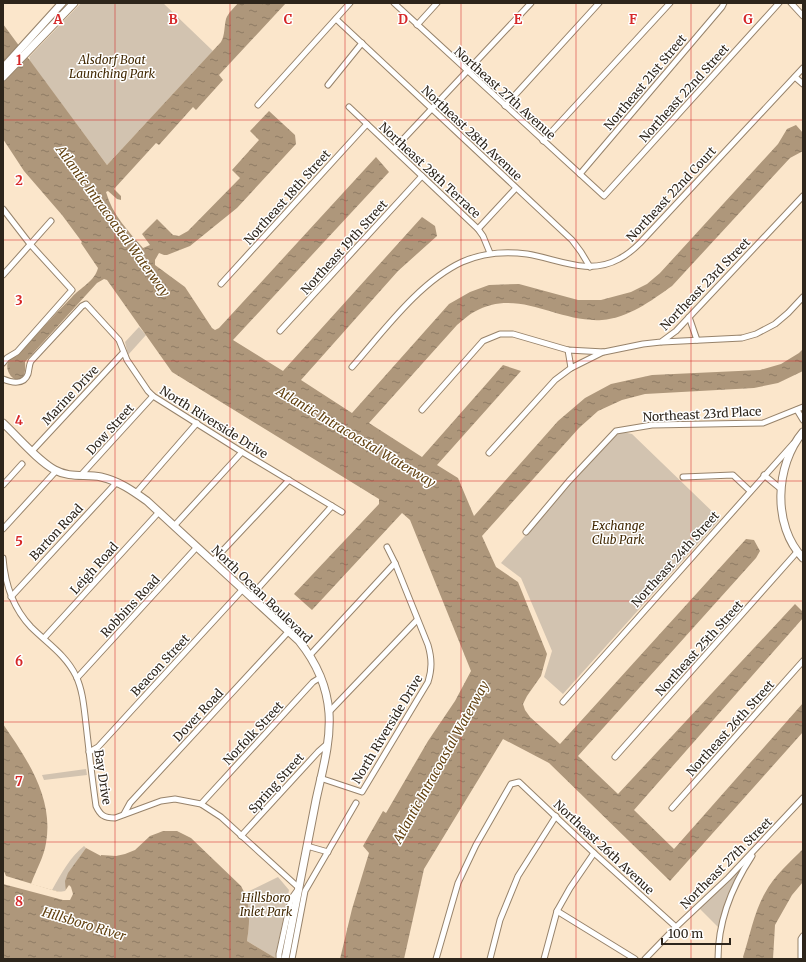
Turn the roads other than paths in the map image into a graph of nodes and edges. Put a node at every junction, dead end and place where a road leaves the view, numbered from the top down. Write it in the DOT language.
graph roads {
  1 [pos="62,3"];
  2 [pos="74,3"];
  3 [pos="350,3"];
  4 [pos="394,3"];
  5 [pos="437,3"];
  6 [pos="531,3"];
  7 [pos="599,3"];
  8 [pos="670,3"];
  9 [pos="724,3"];
  10 [pos="780,3"];
  11 [pos="791,3"];
  12 [pos="803,16"];
  13 [pos="336,19"];
  14 [pos="417,25"];
  15 [pos="362,44"];
  16 [pos="26,48"];
  17 [pos="3,68"];
  18 [pos="803,68"];
  19 [pos="467,72"];
  20 [pos="3,77"];
  21 [pos="795,77"];
  22 [pos="803,84"];
  23 [pos="328,85"];
  24 [pos="258,105"];
  25 [pos="505,106"];
  26 [pos="349,107"];
  27 [pos="432,110"];
  28 [pos="367,124"];
  29 [pos="543,141"];
  30 [pos="394,149"];
  31 [pos="580,174"];
  32 [pos="422,176"];
  33 [pos="516,188"];
  34 [pos="604,196"];
  35 [pos="803,196"];
  36 [pos="3,209"];
  37 [pos="51,221"];
  38 [pos="478,229"];
  39 [pos="30,244"];
  40 [pos="490,253"];
  41 [pos="590,267"];
  42 [pos="3,275"];
  43 [pos="221,284"];
  44 [pos="803,297"];
  45 [pos="689,317"];
  46 [pos="280,332"];
  47 [pos="697,340"];
  48 [pos="661,342"];
  49 [pos="568,350"];
  50 [pos="604,352"];
  51 [pos="124,353"];
  52 [pos="3,363"];
  53 [pos="352,367"];
  54 [pos="571,368"];
  55 [pos="3,379"];
  56 [pos="153,396"];
  57 [pos="803,407"];
  58 [pos="422,410"];
  59 [pos="797,410"];
  60 [pos="803,420"];
  61 [pos="3,423"];
  62 [pos="197,423"];
  63 [pos="802,433"];
  64 [pos="32,451"];
  65 [pos="242,452"];
  66 [pos="489,453"];
  67 [pos="22,464"];
  68 [pos="56,470"];
  69 [pos="82,475"];
  70 [pos="764,475"];
  71 [pos="683,477"];
  72 [pos="289,480"];
  73 [pos="116,482"];
  74 [pos="3,484"];
  75 [pos="782,489"];
  76 [pos="750,491"];
  77 [pos="136,493"];
  78 [pos="332,506"];
  79 [pos="159,512"];
  80 [pos="342,512"];
  81 [pos="174,526"];
  82 [pos="3,529"];
  83 [pos="526,532"];
  84 [pos="197,547"];
  85 [pos="387,547"];
  86 [pos="797,552"];
  87 [pos="3,558"];
  88 [pos="803,558"];
  89 [pos="212,561"];
  90 [pos="395,563"];
  91 [pos="243,589"];
  92 [pos="250,596"];
  93 [pos="11,597"];
  94 [pos="417,620"];
  95 [pos="289,631"];
  96 [pos="44,638"];
  97 [pos="310,655"];
  98 [pos="803,661"];
  99 [pos="321,677"];
  100 [pos="77,678"];
  101 [pos="563,702"];
  102 [pos="329,712"];
  103 [pos="326,745"];
  104 [pos="89,752"];
  105 [pos="615,757"];
  106 [pos="320,778"];
  107 [pos="803,798"];
  108 [pos="356,803"];
  109 [pos="200,804"];
  110 [pos="672,808"];
  111 [pos="124,814"];
  112 [pos="556,816"];
  113 [pos="241,836"];
  114 [pos="761,842"];
  115 [pos="307,846"];
  116 [pos="328,852"];
  117 [pos="594,853"];
  118 [pos="299,888"];
  119 [pos="557,911"];
  120 [pos="676,927"];
  121 [pos="803,936"];
  122 [pos="279,959"];
  123 [pos="285,959"];
  124 [pos="292,959"];
  125 [pos="438,959"];
  126 [pos="490,959"];
  127 [pos="544,959"];
  128 [pos="635,959"];
  129 [pos="645,959"];
  130 [pos="718,959"];
  131 [pos="801,959"];
  1 -- 16 [label="main road"];
  2 -- 16 [label="main road"];
  3 -- 13 [label="street"];
  4 -- 14 [label="street, Northeast 27th Avenue"];
  5 -- 14 [label="street"];
  6 -- 19 [label="street"];
  7 -- 25 [label="street"];
  8 -- 29 [label="street"];
  9 -- 31 [label="street, Northeast 21st Street"];
  10 -- 34 [label="street, Northeast 22nd Street"];
  11 -- 12 [label="street"];
  13 -- 15 [label="street, Northeast 28th Avenue"];
  13 -- 24 [label="street"];
  14 -- 19 [label="street, Northeast 27th Avenue"];
  15 -- 23 [label="street"];
  15 -- 27 [label="street, Northeast 28th Avenue"];
  16 -- 17 [label="main road"];
  16 -- 20 [label="main road"];
  18 -- 21 [label="street, Northeast 22nd Court"];
  19 -- 25 [label="street, Northeast 27th Avenue"];
  19 -- 27 [label="street"];
  21 -- 22 [label="street"];
  21 -- 41 [label="street, Northeast 22nd Court"];
  25 -- 29 [label="street, Northeast 27th Avenue"];
  26 -- 28 [label="street, Northeast 28th Terrace"];
  27 -- 30 [label="street"];
  27 -- 33 [label="street, Northeast 28th Avenue"];
  28 -- 30 [label="street, Northeast 28th Terrace"];
  28 -- 43 [label="street, Northeast 18th Street"];
  29 -- 31 [label="street, Northeast 27th Avenue"];
  30 -- 32 [label="street, Northeast 28th Terrace"];
  31 -- 34 [label="street, Northeast 27th Avenue"];
  32 -- 38 [label="street, Northeast 28th Terrace"];
  32 -- 46 [label="street, Northeast 19th Street"];
  33 -- 38 [label="street"];
  33 -- 41 [label="street, Northeast 28th Avenue"];
  35 -- 45 [label="street, Northeast 23rd Street"];
  36 -- 39 [label="street"];
  37 -- 39 [label="street"];
  38 -- 40 [label="street, Northeast 28th Terrace"];
  39 -- 42 [label="street"];
  39 -- 52 [label="street"];
  40 -- 41 [label="street, Northeast 22nd Court"];
  40 -- 53 [label="street, Northeast 22nd Court"];
  44 -- 47 [label="street"];
  45 -- 47 [label="street"];
  45 -- 48 [label="street, Northeast 23rd Street"];
  47 -- 48 [label="street"];
  48 -- 50 [label="street, Northeast 23rd Street"];
  49 -- 50 [label="street, Northeast 23rd Street"];
  49 -- 54 [label="street"];
  49 -- 58 [label="street, Northeast 23rd Street"];
  50 -- 54 [label="street"];
  51 -- 55 [label="street, North Riverside Drive"];
  51 -- 56 [label="street, North Riverside Drive"];
  51 -- 64 [label="street, Marine Drive"];
  54 -- 66 [label="street"];
  56 -- 62 [label="street, North Riverside Drive"];
  56 -- 69 [label="street, Dow Street"];
  57 -- 59 [label="street, Northeast 23rd Place"];
  59 -- 60 [label="street"];
  59 -- 83 [label="street, Northeast 23rd Place"];
  61 -- 64 [label="main road, North Ocean Boulevard"];
  62 -- 65 [label="street, North Riverside Drive"];
  62 -- 77 [label="street"];
  63 -- 70 [label="street, Northeast 24th Street"];
  63 -- 75 [label="main road"];
  64 -- 68 [label="main road, North Ocean Boulevard"];
  65 -- 72 [label="street, North Riverside Drive"];
  65 -- 81 [label="street"];
  67 -- 74 [label="street"];
  68 -- 69 [label="main road, North Ocean Boulevard"];
  68 -- 82 [label="street"];
  69 -- 73 [label="main road, North Ocean Boulevard"];
  70 -- 75 [label="street"];
  70 -- 76 [label="street, Northeast 24th Street"];
  71 -- 76 [label="street"];
  72 -- 78 [label="street, North Riverside Drive"];
  72 -- 89 [label="street"];
  73 -- 77 [label="main road, North Ocean Boulevard"];
  73 -- 93 [label="street, Barton Road"];
  75 -- 86 [label="main road"];
  76 -- 101 [label="street, Northeast 24th Street"];
  77 -- 79 [label="main road, North Ocean Boulevard"];
  78 -- 80 [label="street, North Riverside Drive"];
  78 -- 92 [label="street"];
  79 -- 81 [label="main road, North Ocean Boulevard"];
  79 -- 96 [label="street, Leigh Road"];
  81 -- 84 [label="main road, North Ocean Boulevard"];
  84 -- 89 [label="main road, North Ocean Boulevard"];
  84 -- 100 [label="street, Robbins Road"];
  85 -- 90 [label="street, North Riverside Drive"];
  86 -- 88 [label="main road"];
  86 -- 105 [label="street, Northeast 25th Street"];
  87 -- 93 [label="street, Bay Drive"];
  89 -- 91 [label="main road, North Ocean Boulevard"];
  90 -- 94 [label="street, North Riverside Drive"];
  90 -- 97 [label="street"];
  91 -- 92 [label="main road, North Ocean Boulevard"];
  91 -- 104 [label="street, Beacon Street"];
  92 -- 95 [label="main road, North Ocean Boulevard"];
  93 -- 96 [label="street, Bay Drive"];
  94 -- 102 [label="street"];
  94 -- 106 [label="street, North Riverside Drive"];
  95 -- 97 [label="main road, North Ocean Boulevard"];
  95 -- 111 [label="street, Dover Road"];
  96 -- 100 [label="street, Bay Drive"];
  97 -- 99 [label="main road, North Ocean Boulevard"];
  98 -- 110 [label="street, Northeast 26th Street"];
  99 -- 102 [label="main road, North Ocean Boulevard"];
  99 -- 109 [label="street, Norfolk Street"];
  100 -- 104 [label="street, Bay Drive"];
  102 -- 103 [label="main road, North Ocean Boulevard"];
  103 -- 106 [label="main road, North Ocean Boulevard"];
  103 -- 113 [label="street, Spring Street"];
  104 -- 111 [label="street, Bay Drive"];
  106 -- 115 [label="main road, North Ocean Boulevard"];
  107 -- 114 [label="street, Northeast 27th Street"];
  108 -- 116 [label="street"];
  109 -- 111 [label="street, Bay Drive"];
  109 -- 113 [label="street, Bay Drive"];
  112 -- 117 [label="street, Northeast 26th Avenue"];
  112 -- 125 [label="street, Northeast 26th Avenue"];
  112 -- 126 [label="street"];
  113 -- 118 [label="street, Bay Drive"];
  114 -- 120 [label="street, Northeast 27th Street"];
  114 -- 130 [label="street"];
  115 -- 116 [label="street"];
  115 -- 118 [label="main road, North Ocean Boulevard"];
  116 -- 124 [label="street"];
  117 -- 119 [label="street"];
  117 -- 120 [label="street, Northeast 26th Avenue"];
  118 -- 122 [label="street"];
  118 -- 123 [label="main road, North Ocean Boulevard"];
  119 -- 127 [label="street"];
  119 -- 128 [label="street"];
  120 -- 129 [label="street, Northeast 27th Street"];
  121 -- 131 [label="street"];
}
